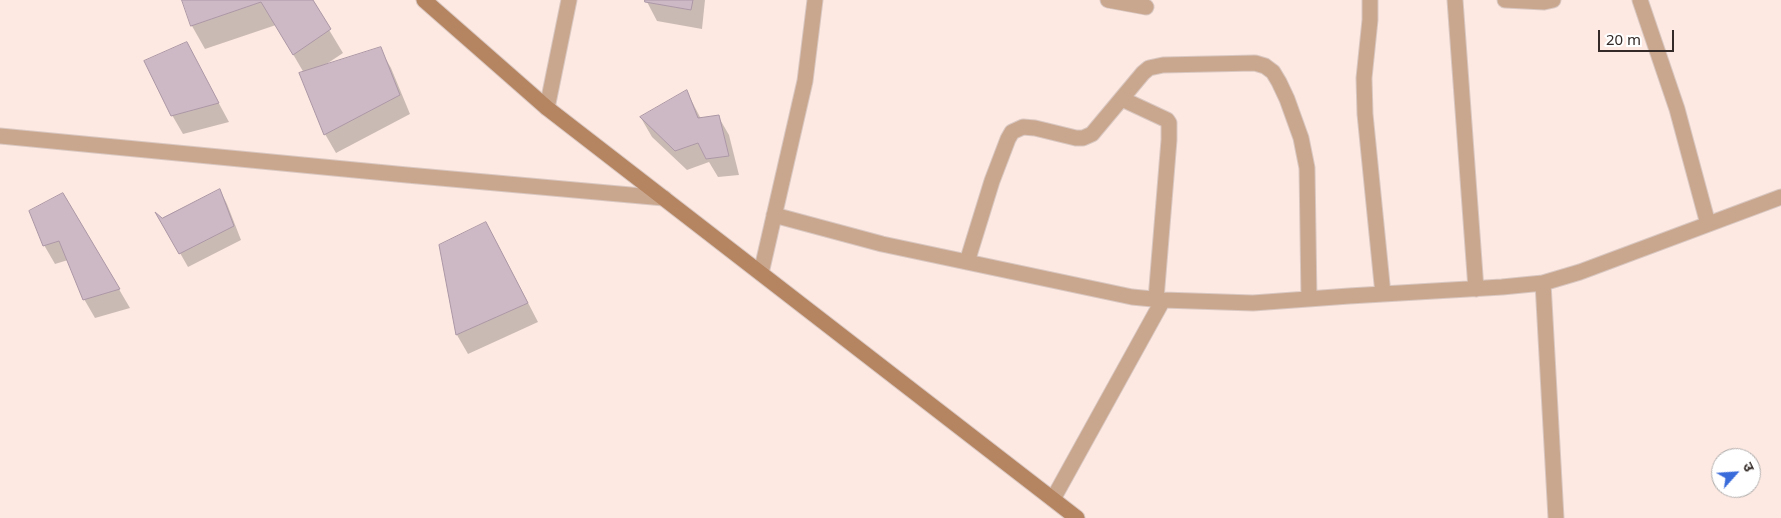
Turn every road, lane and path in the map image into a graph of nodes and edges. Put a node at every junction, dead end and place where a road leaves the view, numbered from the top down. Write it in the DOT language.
graph roads {
  1 [pos="424,0"];
  2 [pos="569,0"];
  3 [pos="815,0"];
  4 [pos="1108,0"];
  5 [pos="1370,0"];
  6 [pos="1455,0"];
  7 [pos="1505,0"];
  8 [pos="1553,0"];
  9 [pos="1640,0"];
  10 [pos="1146,7"];
  11 [pos="1122,99"];
  12 [pos="547,108"];
  13 [pos="0,136"];
  14 [pos="1781,197"];
  15 [pos="664,198"];
  16 [pos="774,215"];
  17 [pos="1708,224"];
  18 [pos="967,262"];
  19 [pos="761,273"];
  20 [pos="1544,283"];
  21 [pos="1476,288"];
  22 [pos="1383,294"];
  23 [pos="1309,299"];
  24 [pos="1160,300"];
  25 [pos="1053,499"];
  26 [pos="1078,518"];
  27 [pos="1556,518"];
  1 -- 12 [label="street"];
  2 -- 12 [label="street"];
  3 -- 16 [label="street"];
  4 -- 10 [label="street"];
  5 -- 22 [label="street"];
  6 -- 21 [label="street"];
  7 -- 8 [label="street"];
  9 -- 17 [label="street"];
  11 -- 18 [label="street"];
  11 -- 23 [label="street"];
  11 -- 24 [label="street"];
  12 -- 15 [label="street"];
  13 -- 15 [label="street"];
  14 -- 17 [label="street"];
  15 -- 19 [label="street"];
  16 -- 18 [label="street"];
  16 -- 19 [label="street"];
  17 -- 20 [label="street"];
  18 -- 24 [label="street"];
  19 -- 25 [label="street"];
  20 -- 21 [label="street"];
  20 -- 27 [label="street"];
  21 -- 22 [label="street"];
  22 -- 23 [label="street"];
  23 -- 24 [label="street"];
  24 -- 25 [label="street"];
  25 -- 26 [label="street"];
}
